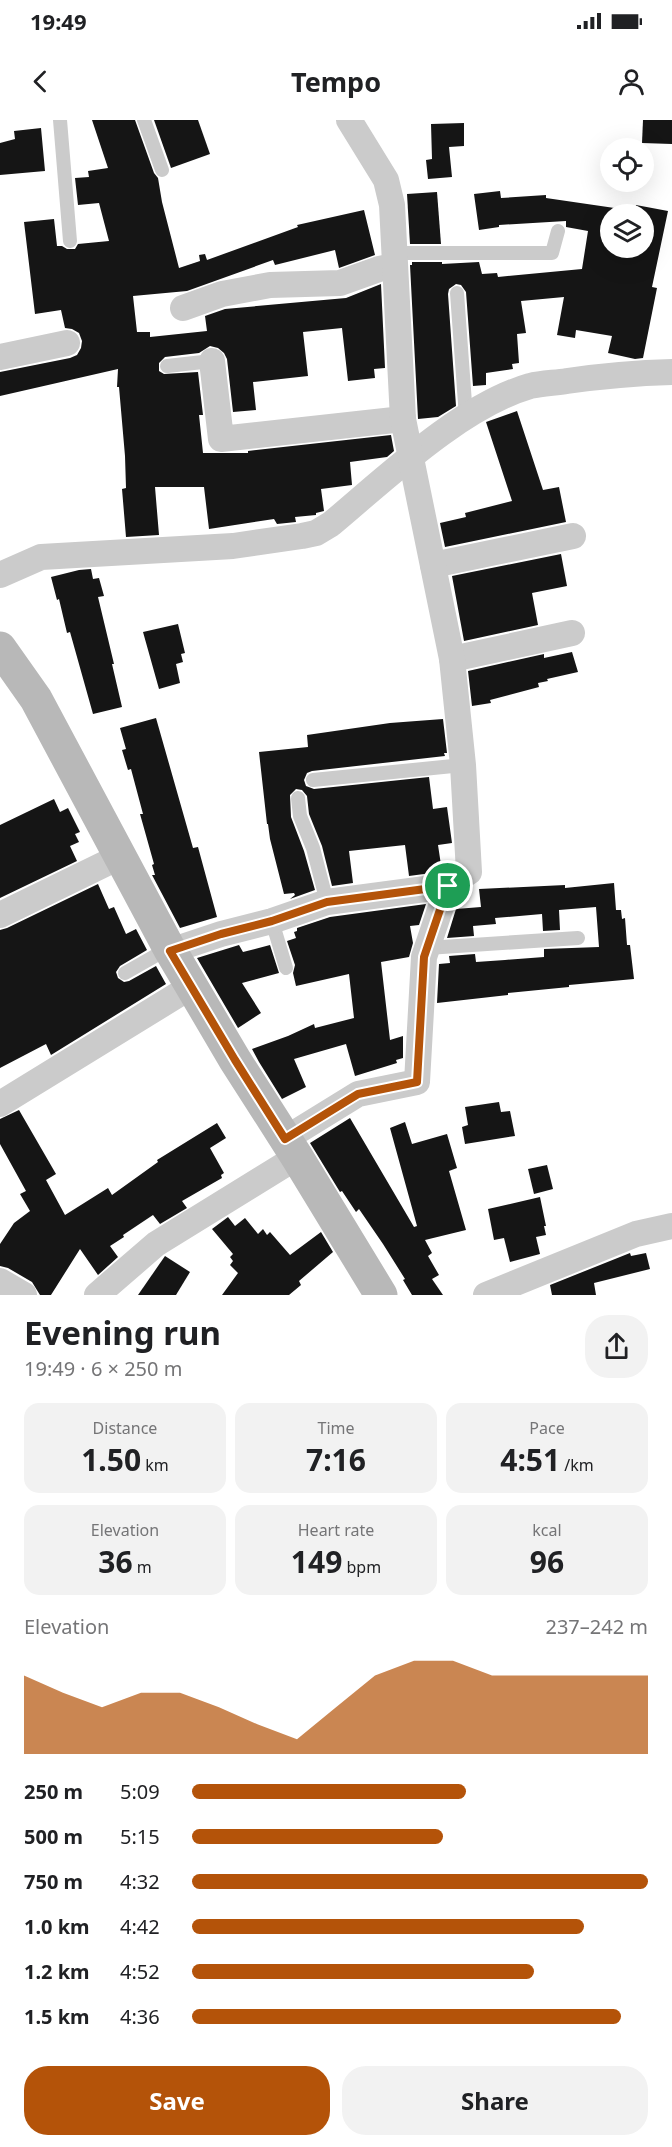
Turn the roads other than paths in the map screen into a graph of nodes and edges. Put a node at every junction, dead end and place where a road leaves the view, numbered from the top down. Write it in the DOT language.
graph roads {
  1 [pos="60,120"];
  2 [pos="144,120"];
  3 [pos="349,120"];
  4 [pos="162,170"];
  5 [pos="558,231"];
  6 [pos="70,241"];
  7 [pos="394,259"];
  8 [pos="457,294"];
  9 [pos="183,308"];
  10 [pos="67,343"];
  11 [pos="0,357"];
  12 [pos="212,361"];
  13 [pos="167,366"];
  14 [pos="671,368"];
  15 [pos="466,417"];
  16 [pos="403,419"];
  17 [pos="412,456"];
  18 [pos="573,537"];
  19 [pos="433,565"];
  20 [pos="0,575"];
  21 [pos="572,633"];
  22 [pos="0,648"];
  23 [pos="452,659"];
  24 [pos="464,765"];
  25 [pos="313,780"];
  26 [pos="298,798"];
  27 [pos="119,856"];
  28 [pos="448,886"];
  29 [pos="327,902"];
  30 [pos="0,915"];
  31 [pos="272,921"];
  32 [pos="578,938"];
  33 [pos="427,948"];
  34 [pos="169,950"];
  35 [pos="286,968"];
  36 [pos="125,973"];
  37 [pos="192,986"];
  38 [pos="0,1104"];
  39 [pos="291,1148"];
  40 [pos="672,1226"];
  41 [pos="97,1295"];
  42 [pos="381,1295"];
  43 [pos="486,1295"];
  1 -- 6 [label="lane"];
  2 -- 4 [label="lane"];
  3 -- 7 [label="street"];
  5 -- 7 [label="lane"];
  7 -- 9 [label="street"];
  7 -- 16 [label="street"];
  8 -- 15 [label="lane"];
  10 -- 11 [label="street"];
  12 -- 13 [label="lane"];
  12 -- 16 [label="street"];
  14 -- 15 [label="street"];
  15 -- 17 [label="street"];
  16 -- 17 [label="street"];
  17 -- 19 [label="street"];
  17 -- 20 [label="street"];
  18 -- 19 [label="street"];
  19 -- 23 [label="street"];
  21 -- 23 [label="street"];
  22 -- 27 [label="street"];
  23 -- 24 [label="street"];
  24 -- 25 [label="lane"];
  24 -- 28 [label="street"];
  26 -- 29 [label="lane"];
  27 -- 30 [label="street"];
  27 -- 34 [label="street"];
  28 -- 29 [label="street"];
  28 -- 33 [label="street"];
  29 -- 31 [label="street"];
  31 -- 34 [label="street"];
  31 -- 35 [label="lane"];
  32 -- 33 [label="lane"];
  33 -- 39 [label="street"];
  34 -- 36 [label="lane"];
  34 -- 37 [label="street"];
  37 -- 38 [label="street"];
  37 -- 39 [label="street"];
  39 -- 41 [label="street"];
  39 -- 42 [label="street"];
  40 -- 43 [label="street"];
}
